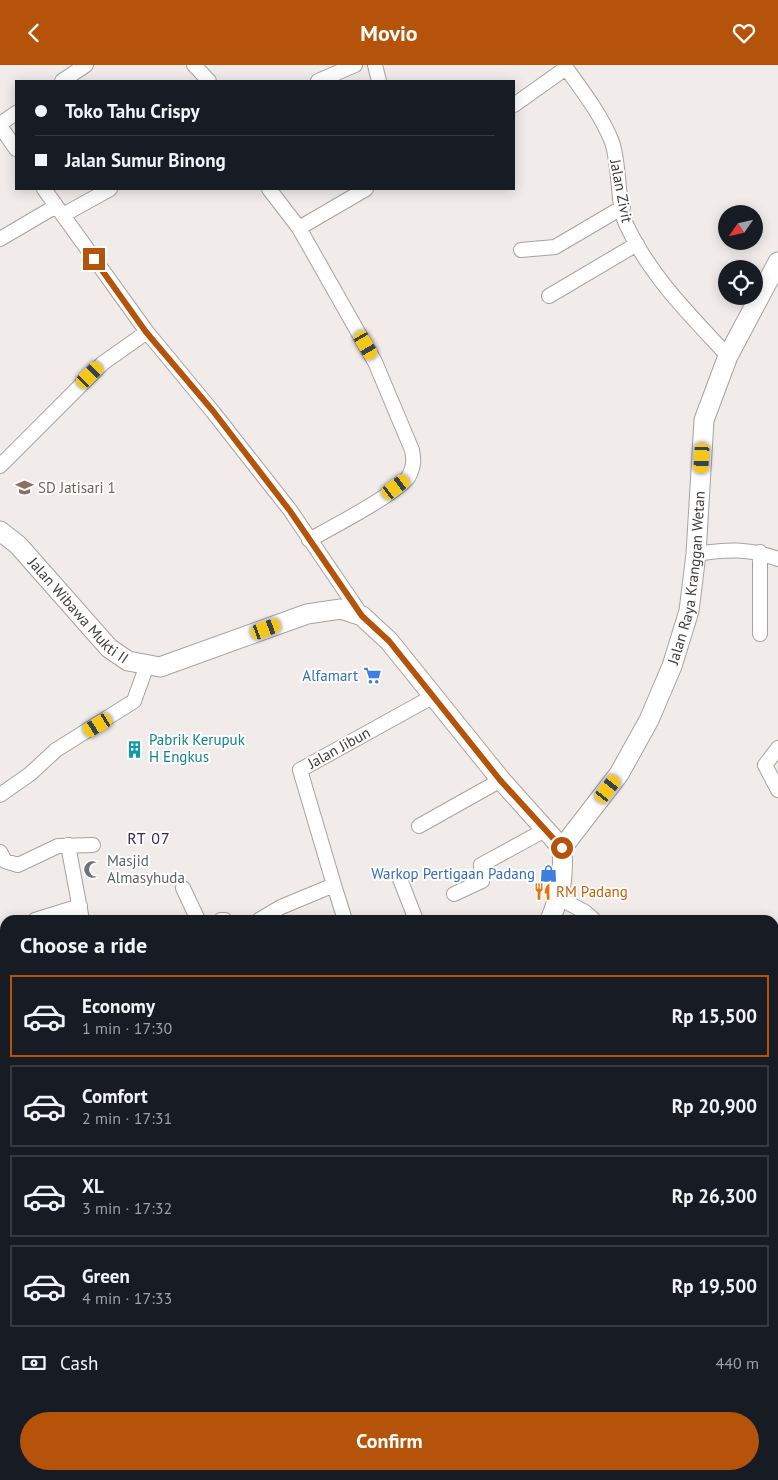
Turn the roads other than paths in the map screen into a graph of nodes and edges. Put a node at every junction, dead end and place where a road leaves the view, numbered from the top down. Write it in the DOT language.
graph roads {
  1 [pos="86,65"];
  2 [pos="194,65"];
  3 [pos="355,65"];
  4 [pos="375,65"];
  5 [pos="565,66"];
  6 [pos="64,80"];
  7 [pos="208,80"];
  8 [pos="320,80"];
  9 [pos="379,80"];
  10 [pos="515,104"];
  11 [pos="15,114"];
  12 [pos="0,125"];
  13 [pos="15,148"];
  14 [pos="45,190"];
  15 [pos="108,190"];
  16 [pos="269,190"];
  17 [pos="364,190"];
  18 [pos="623,207"];
  19 [pos="59,211"];
  20 [pos="299,228"];
  21 [pos="0,239"];
  22 [pos="637,244"];
  23 [pos="521,250"];
  24 [pos="778,262"];
  25 [pos="549,297"];
  26 [pos="146,332"];
  27 [pos="728,356"];
  28 [pos="1,461"];
  29 [pos="0,531"];
  30 [pos="310,540"];
  31 [pos="760,552"];
  32 [pos="696,554"];
  33 [pos="778,559"];
  34 [pos="362,616"];
  35 [pos="760,634"];
  36 [pos="147,665"];
  37 [pos="432,697"];
  38 [pos="778,748"];
  39 [pos="500,780"];
  40 [pos="778,790"];
  41 [pos="0,795"];
  42 [pos="419,826"];
  43 [pos="545,830"];
  44 [pos="68,845"];
  45 [pos="93,845"];
  46 [pos="562,848"];
  47 [pos="0,852"];
  48 [pos="400,879"];
  49 [pos="334,885"];
  50 [pos="183,888"];
  51 [pos="454,894"];
  52 [pos="559,898"];
  53 [pos="81,913"];
  54 [pos="68,915"];
  55 [pos="196,915"];
  56 [pos="267,915"];
  57 [pos="343,915"];
  58 [pos="414,915"];
  59 [pos="552,915"];
  60 [pos="588,915"];
  1 -- 6 [label="street"];
  2 -- 7 [label="street"];
  3 -- 8 [label="street"];
  4 -- 9 [label="street"];
  5 -- 10 [label="street"];
  5 -- 18 [label="street, Jalan Zivit"];
  11 -- 12 [label="street"];
  12 -- 13 [label="street"];
  14 -- 19 [label="street"];
  15 -- 19 [label="street"];
  16 -- 20 [label="street"];
  17 -- 20 [label="street"];
  18 -- 22 [label="street, Jalan Zivit"];
  18 -- 23 [label="street"];
  19 -- 21 [label="street"];
  19 -- 26 [label="street"];
  20 -- 30 [label="street"];
  22 -- 25 [label="street"];
  22 -- 27 [label="street, Jalan Zivit"];
  24 -- 27 [label="main road, Jalan Raya Kranggan Wetan"];
  26 -- 28 [label="street"];
  26 -- 30 [label="street"];
  27 -- 32 [label="main road, Jalan Raya Kranggan Wetan"];
  29 -- 36 [label="main road, Jalan Wibawa Mukti II"];
  30 -- 34 [label="street"];
  31 -- 32 [label="street"];
  31 -- 33 [label="street"];
  31 -- 35 [label="street"];
  32 -- 46 [label="main road, Jalan Raya Kranggan Wetan"];
  34 -- 36 [label="main road, Jalan Wibawa Mukti II"];
  34 -- 37 [label="main road, Jalan Wibawa Mukti II"];
  36 -- 41 [label="street"];
  37 -- 39 [label="main road, Jalan Wibawa Mukti II"];
  37 -- 49 [label="street, Jalan Jibun"];
  38 -- 40 [label="street"];
  39 -- 42 [label="street"];
  39 -- 43 [label="main road, Jalan Wibawa Mukti II"];
  43 -- 46 [label="main road, Jalan Wibawa Mukti II"];
  43 -- 51 [label="street"];
  44 -- 45 [label="street"];
  44 -- 47 [label="street"];
  44 -- 53 [label="street"];
  46 -- 52 [label="main road"];
  48 -- 58 [label="street"];
  49 -- 56 [label="street"];
  49 -- 57 [label="street, Jalan Jibun"];
  50 -- 55 [label="street"];
  52 -- 59 [label="main road"];
  52 -- 60 [label="street"];
  53 -- 54 [label="street"];
}
